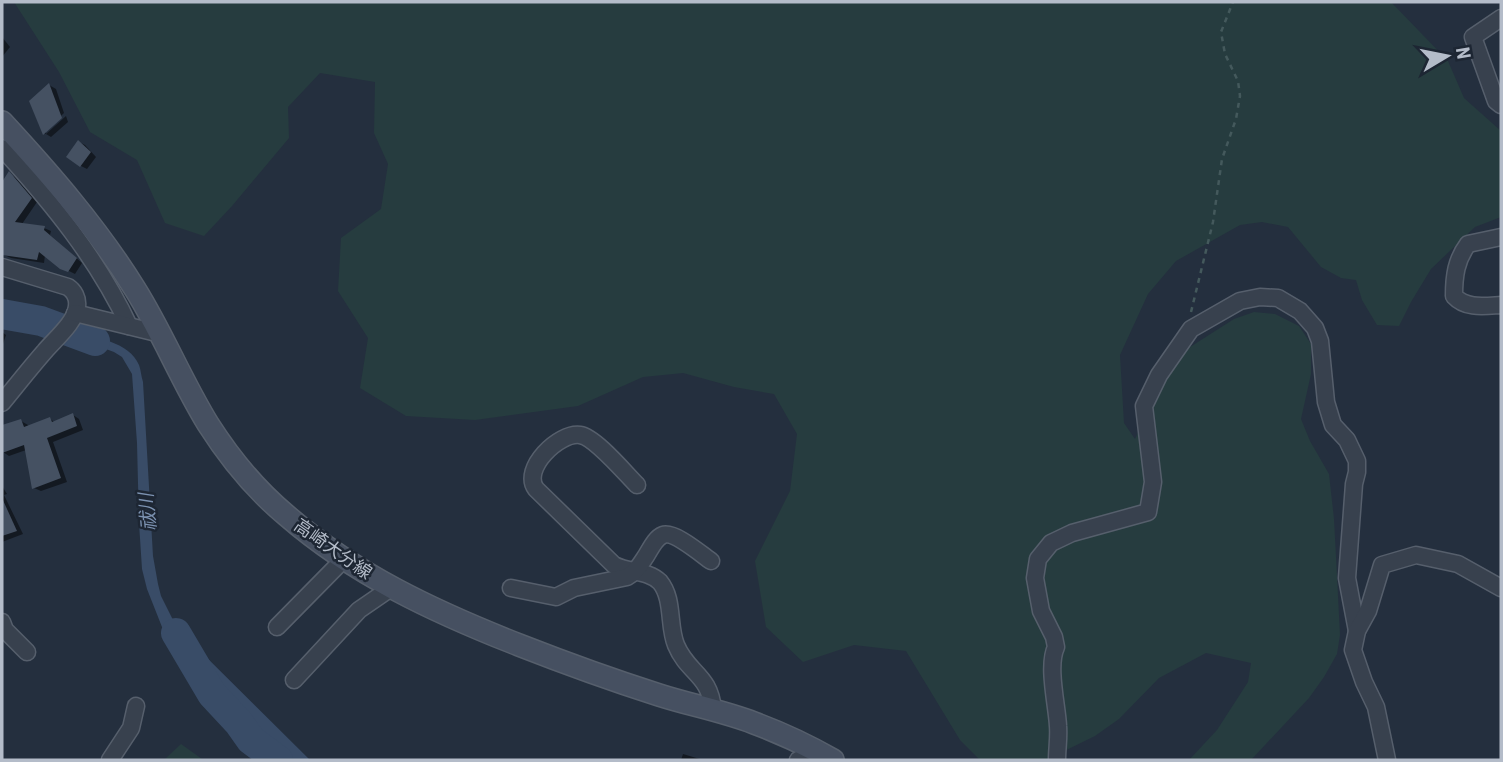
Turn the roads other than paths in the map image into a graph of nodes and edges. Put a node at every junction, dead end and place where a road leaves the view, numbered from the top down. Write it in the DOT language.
graph roads {
  1 [pos="1501,18"];
  2 [pos="1501,105"];
  3 [pos="2,122"];
  4 [pos="2,148"];
  5 [pos="1501,237"];
  6 [pos="2,268"];
  7 [pos="1501,306"];
  8 [pos="74,316"];
  9 [pos="129,326"];
  10 [pos="161,334"];
  11 [pos="2,403"];
  12 [pos="637,485"];
  13 [pos="343,560"];
  14 [pos="711,561"];
  15 [pos="635,572"];
  16 [pos="511,587"];
  17 [pos="391,588"];
  18 [pos="1501,588"];
  19 [pos="2,622"];
  20 [pos="277,627"];
  21 [pos="1357,631"];
  22 [pos="27,652"];
  23 [pos="294,680"];
  24 [pos="136,706"];
  25 [pos="713,710"];
  26 [pos="816,757"];
  27 [pos="110,760"];
  28 [pos="1057,760"];
  29 [pos="1387,760"];
  1 -- 2 [label="street"];
  3 -- 10 [label="main road, 高崎大分線"];
  4 -- 9 [label="street"];
  5 -- 7 [label="street"];
  6 -- 8 [label="street"];
  8 -- 9 [label="street"];
  8 -- 11 [label="street"];
  9 -- 10 [label="street"];
  10 -- 13 [label="main road, 高崎大分線"];
  12 -- 15 [label="street"];
  13 -- 17 [label="main road, 高崎大分線"];
  13 -- 20 [label="street"];
  14 -- 15 [label="street"];
  15 -- 16 [label="street"];
  15 -- 25 [label="street"];
  17 -- 23 [label="street"];
  17 -- 25 [label="main road, 高崎大分線"];
  18 -- 21 [label="street"];
  19 -- 22 [label="street"];
  21 -- 28 [label="street"];
  21 -- 29 [label="street"];
  24 -- 27 [label="street"];
  25 -- 26 [label="main road, 高崎大分線"];
}
